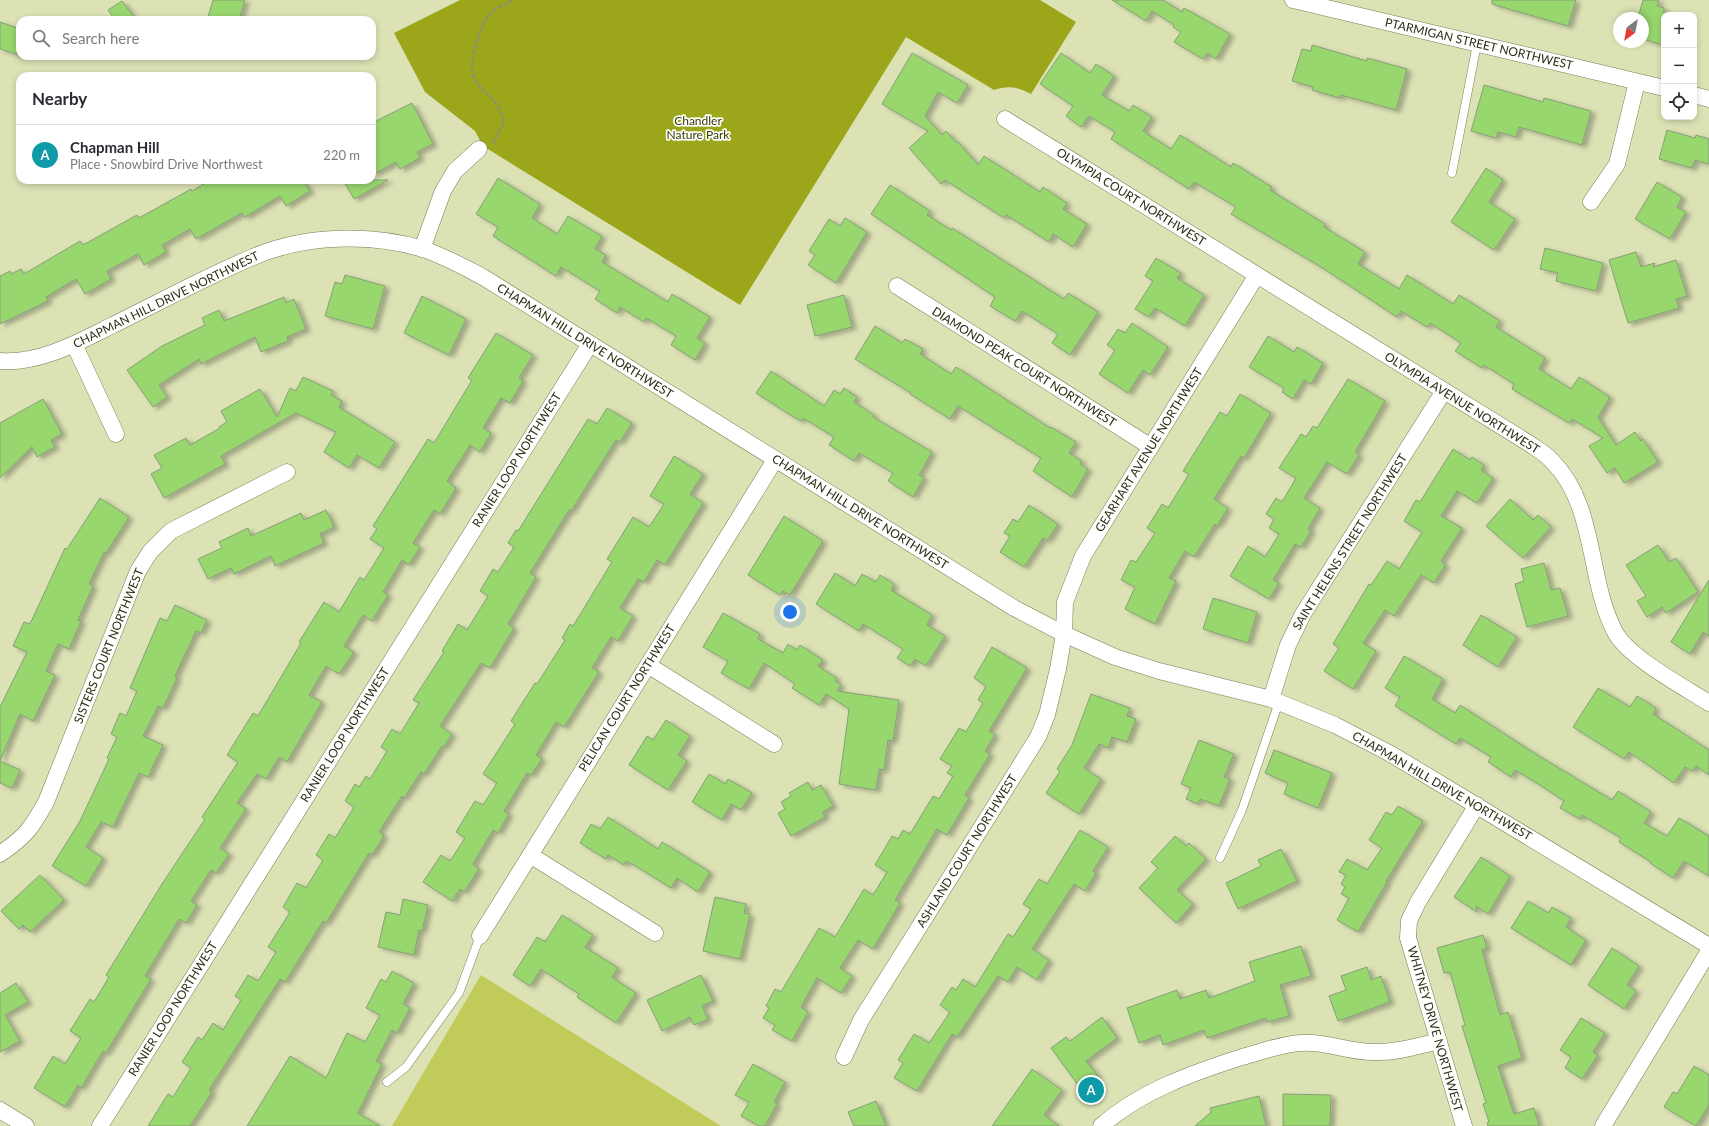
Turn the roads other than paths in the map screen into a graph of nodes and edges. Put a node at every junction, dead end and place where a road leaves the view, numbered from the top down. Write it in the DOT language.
graph roads {
  1 [pos="1293,0"];
  2 [pos="1477,44"];
  3 [pos="1637,82"];
  4 [pos="1661,87"];
  5 [pos="1697,97"];
  6 [pos="1709,99"];
  7 [pos="1005,119"];
  8 [pos="479,149"];
  9 [pos="1452,173"];
  10 [pos="1591,202"];
  11 [pos="422,249"];
  12 [pos="1257,275"];
  13 [pos="897,286"];
  14 [pos="74,344"];
  15 [pos="590,344"];
  16 [pos="0,361"];
  17 [pos="1444,391"];
  18 [pos="116,434"];
  19 [pos="1151,446"];
  20 [pos="775,460"];
  21 [pos="287,472"];
  22 [pos="1064,634"];
  23 [pos="648,665"];
  24 [pos="1275,700"];
  25 [pos="1709,703"];
  26 [pos="774,744"];
  27 [pos="1477,805"];
  28 [pos="0,854"];
  29 [pos="530,855"];
  30 [pos="1220,858"];
  31 [pos="655,933"];
  32 [pos="480,936"];
  33 [pos="1709,946"];
  34 [pos="1709,951"];
  35 [pos="1439,1041"];
  36 [pos="844,1057"];
  37 [pos="387,1082"];
  38 [pos="0,1110"];
  39 [pos="26,1126"];
  40 [pos="100,1126"];
  41 [pos="1101,1126"];
  42 [pos="1464,1126"];
  43 [pos="1603,1126"];
  1 -- 2 [label="street, PTARMIGAN STREET NORTHWEST"];
  2 -- 3 [label="street, PTARMIGAN STREET NORTHWEST"];
  2 -- 9 [label="lane"];
  3 -- 4 [label="street, PTARMIGAN STREET NORTHWEST"];
  3 -- 10 [label="street"];
  5 -- 6 [label="street"];
  7 -- 12 [label="street, OLYMPIA COURT NORTHWEST"];
  8 -- 11 [label="street"];
  11 -- 14 [label="street, CHAPMAN HILL DRIVE NORTHWEST"];
  11 -- 15 [label="street, CHAPMAN HILL DRIVE NORTHWEST"];
  12 -- 17 [label="street, OLYMPIA AVENUE NORTHWEST"];
  12 -- 19 [label="street, GEARHART AVENUE NORTHWEST"];
  13 -- 19 [label="street, DIAMOND PEAK COURT NORTHWEST"];
  14 -- 16 [label="street, CHAPMAN HILL DRIVE NORTHWEST"];
  14 -- 18 [label="street"];
  15 -- 20 [label="street, CHAPMAN HILL DRIVE NORTHWEST"];
  15 -- 40 [label="street, RANIER LOOP NORTHWEST"];
  17 -- 24 [label="street, SAINT HELENS STREET NORTHWEST"];
  17 -- 25 [label="street, OLYMPIA AVENUE NORTHWEST"];
  19 -- 22 [label="street, GEARHART AVENUE NORTHWEST"];
  20 -- 22 [label="street, CHAPMAN HILL DRIVE NORTHWEST"];
  20 -- 23 [label="street, PELICAN COURT NORTHWEST"];
  21 -- 28 [label="street, SISTERS COURT NORTHWEST"];
  22 -- 24 [label="street, CHAPMAN HILL DRIVE NORTHWEST"];
  22 -- 36 [label="street, ASHLAND COURT NORTHWEST"];
  23 -- 26 [label="street"];
  23 -- 29 [label="street, PELICAN COURT NORTHWEST"];
  24 -- 27 [label="street, CHAPMAN HILL DRIVE NORTHWEST"];
  24 -- 30 [label="lane"];
  27 -- 33 [label="street, CHAPMAN HILL DRIVE NORTHWEST"];
  27 -- 35 [label="street, WHITNEY DRIVE NORTHWEST"];
  29 -- 31 [label="street"];
  29 -- 32 [label="street, PELICAN COURT NORTHWEST"];
  32 -- 37 [label="lane"];
  34 -- 43 [label="street"];
  35 -- 41 [label="street"];
  35 -- 42 [label="street, WHITNEY DRIVE NORTHWEST"];
  38 -- 39 [label="street"];
}
